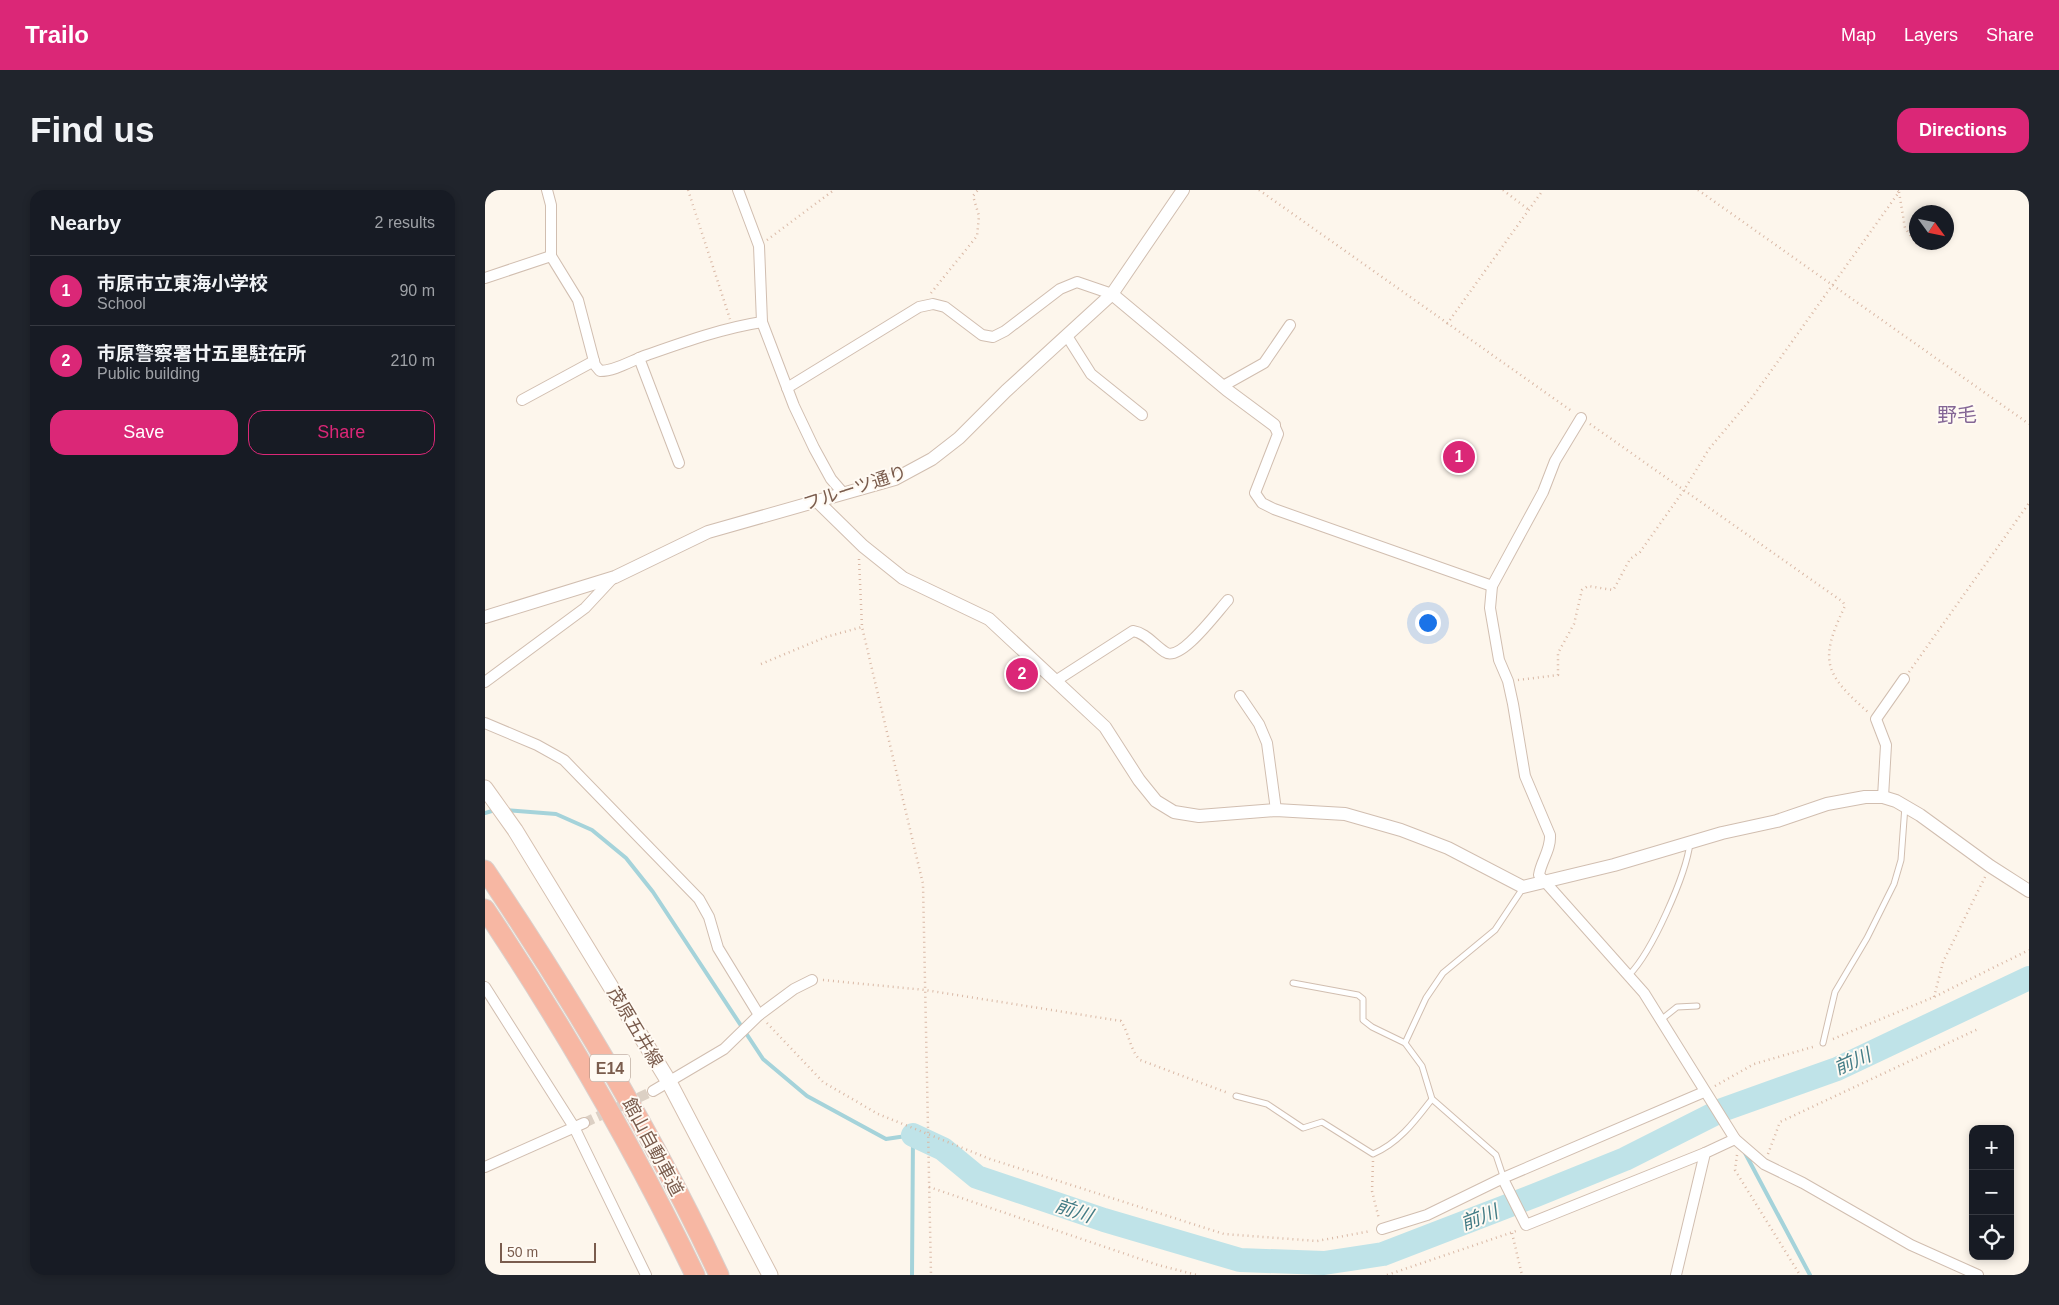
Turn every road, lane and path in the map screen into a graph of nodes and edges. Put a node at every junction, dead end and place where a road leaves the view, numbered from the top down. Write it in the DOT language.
graph roads {
  1 [pos="547,190"];
  2 [pos="688,190"];
  3 [pos="737,190"];
  4 [pos="834,190"];
  5 [pos="977,190"];
  6 [pos="1183,190"];
  7 [pos="1259,190"];
  8 [pos="1503,190"];
  9 [pos="1543,190"];
  10 [pos="1698,190"];
  11 [pos="1898,191"];
  12 [pos="1529,210"];
  13 [pos="1909,233"];
  14 [pos="759,246"];
  15 [pos="551,256"];
  16 [pos="485,278"];
  17 [pos="1832,284"];
  18 [pos="1112,294"];
  19 [pos="919,307"];
  20 [pos="761,322"];
  21 [pos="1447,324"];
  22 [pos="1290,325"];
  23 [pos="733,327"];
  24 [pos="1067,336"];
  25 [pos="639,358"];
  26 [pos="594,361"];
  27 [pos="1223,386"];
  28 [pos="787,388"];
  29 [pos="522,400"];
  30 [pos="1142,415"];
  31 [pos="1581,418"];
  32 [pos="2029,424"];
  33 [pos="1274,425"];
  34 [pos="679,463"];
  35 [pos="1684,490"];
  36 [pos="845,494"];
  37 [pos="817,502"];
  38 [pos="2029,503"];
  39 [pos="863,546"];
  40 [pos="615,576"];
  41 [pos="1492,586"];
  42 [pos="1227,600"];
  43 [pos="485,617"];
  44 [pos="862,627"];
  45 [pos="761,664"];
  46 [pos="1904,679"];
  47 [pos="1057,680"];
  48 [pos="1508,681"];
  49 [pos="485,682"];
  50 [pos="1240,696"];
  51 [pos="1876,719"];
  52 [pos="485,723"];
  53 [pos="485,788"];
  54 [pos="1883,797"];
  55 [pos="1905,806"];
  56 [pos="1276,810"];
  57 [pos="1690,842"];
  58 [pos="1990,866"];
  59 [pos="485,870"];
  60 [pos="1545,881"];
  61 [pos="1523,887"];
  62 [pos="2029,891"];
  63 [pos="485,909"];
  64 [pos="2029,950"];
  65 [pos="1629,975"];
  66 [pos="812,980"];
  67 [pos="1293,983"];
  68 [pos="485,988"];
  69 [pos="925,990"];
  70 [pos="1934,997"];
  71 [pos="1697,1006"];
  72 [pos="759,1015"];
  73 [pos="1662,1019"];
  74 [pos="1978,1029"];
  75 [pos="1405,1043"];
  76 [pos="1823,1044"];
  77 [pos="669,1082"];
  78 [pos="653,1091"];
  79 [pos="1704,1092"];
  80 [pos="1236,1096"];
  81 [pos="1432,1099"];
  82 [pos="579,1125"];
  83 [pos="928,1133"];
  84 [pos="1737,1141"];
  85 [pos="1705,1153"];
  86 [pos="1373,1154"];
  87 [pos="1764,1164"];
  88 [pos="485,1167"];
  89 [pos="1504,1180"];
  90 [pos="929,1187"];
  91 [pos="1526,1225"];
  92 [pos="1382,1229"];
  93 [pos="1513,1233"];
  94 [pos="646,1275"];
  95 [pos="695,1275"];
  96 [pos="719,1275"];
  97 [pos="770,1275"];
  98 [pos="931,1275"];
  99 [pos="1197,1275"];
  100 [pos="1387,1275"];
  101 [pos="1521,1275"];
  102 [pos="1676,1275"];
  103 [pos="1800,1275"];
  104 [pos="1978,1275"];
  1 -- 15 [label="street"];
  2 -- 23 [label="path"];
  3 -- 14 [label="street"];
  4 -- 14 [label="path"];
  5 -- 19 [label="path"];
  6 -- 18 [label="street, フルーツ通り"];
  7 -- 21 [label="path"];
  8 -- 12 [label="path"];
  9 -- 12 [label="path"];
  10 -- 17 [label="path"];
  11 -- 13 [label="path"];
  11 -- 17 [label="path"];
  12 -- 21 [label="path"];
  14 -- 20 [label="street"];
  15 -- 16 [label="street"];
  15 -- 26 [label="street"];
  17 -- 32 [label="path"];
  17 -- 35 [label="path"];
  18 -- 19 [label="street"];
  18 -- 24 [label="street, フルーツ通り"];
  18 -- 27 [label="street"];
  19 -- 28 [label="street"];
  20 -- 23 [label="street"];
  20 -- 28 [label="street"];
  21 -- 31 [label="path"];
  22 -- 27 [label="street"];
  23 -- 25 [label="street"];
  24 -- 30 [label="street"];
  24 -- 36 [label="street, フルーツ通り"];
  25 -- 26 [label="street"];
  25 -- 34 [label="street"];
  26 -- 29 [label="street"];
  27 -- 33 [label="street"];
  28 -- 36 [label="street"];
  31 -- 35 [label="path"];
  31 -- 41 [label="street"];
  33 -- 41 [label="street"];
  35 -- 48 [label="path"];
  35 -- 51 [label="path"];
  36 -- 37 [label="street, フルーツ通り"];
  37 -- 39 [label="street"];
  37 -- 40 [label="street, フルーツ通り"];
  38 -- 46 [label="path"];
  39 -- 44 [label="path"];
  39 -- 47 [label="street"];
  40 -- 43 [label="street, フルーツ通り"];
  40 -- 49 [label="street"];
  41 -- 48 [label="street"];
  42 -- 47 [label="street"];
  44 -- 45 [label="path"];
  44 -- 69 [label="path"];
  46 -- 51 [label="street"];
  47 -- 56 [label="street"];
  48 -- 60 [label="street"];
  50 -- 56 [label="street"];
  51 -- 54 [label="street"];
  52 -- 72 [label="street"];
  53 -- 77 [label="main road, 茂原五井線"];
  54 -- 55 [label="street"];
  54 -- 57 [label="street"];
  55 -- 58 [label="street"];
  55 -- 76 [label="lane"];
  56 -- 61 [label="street"];
  57 -- 60 [label="street"];
  57 -- 65 [label="lane"];
  58 -- 62 [label="street"];
  58 -- 70 [label="path"];
  59 -- 96 [label="highway, 館山自動車道 / E14"];
  60 -- 61 [label="street"];
  60 -- 65 [label="street"];
  61 -- 75 [label="lane"];
  63 -- 95 [label="highway, 館山自動車道 / E14"];
  64 -- 70 [label="path"];
  65 -- 73 [label="street"];
  66 -- 69 [label="path"];
  66 -- 72 [label="street"];
  67 -- 75 [label="lane"];
  68 -- 82 [label="street"];
  69 -- 80 [label="path"];
  69 -- 83 [label="path"];
  70 -- 76 [label="path"];
  71 -- 73 [label="lane"];
  72 -- 77 [label="street"];
  72 -- 83 [label="path"];
  73 -- 79 [label="street"];
  74 -- 87 [label="path"];
  75 -- 81 [label="lane"];
  76 -- 79 [label="path"];
  77 -- 78 [label="street"];
  77 -- 97 [label="main road, 茂原五井線"];
  79 -- 84 [label="street"];
  79 -- 89 [label="street"];
  80 -- 86 [label="lane"];
  81 -- 86 [label="lane"];
  81 -- 89 [label="lane"];
  82 -- 88 [label="street"];
  82 -- 94 [label="street"];
  83 -- 90 [label="path"];
  83 -- 92 [label="path"];
  84 -- 85 [label="street"];
  84 -- 87 [label="street"];
  84 -- 103 [label="path"];
  85 -- 91 [label="street"];
  85 -- 102 [label="street"];
  86 -- 92 [label="path"];
  87 -- 104 [label="street"];
  89 -- 91 [label="street"];
  89 -- 92 [label="street"];
  90 -- 98 [label="path"];
  90 -- 99 [label="path"];
  91 -- 93 [label="path"];
  93 -- 100 [label="path"];
  93 -- 101 [label="path"];
}
